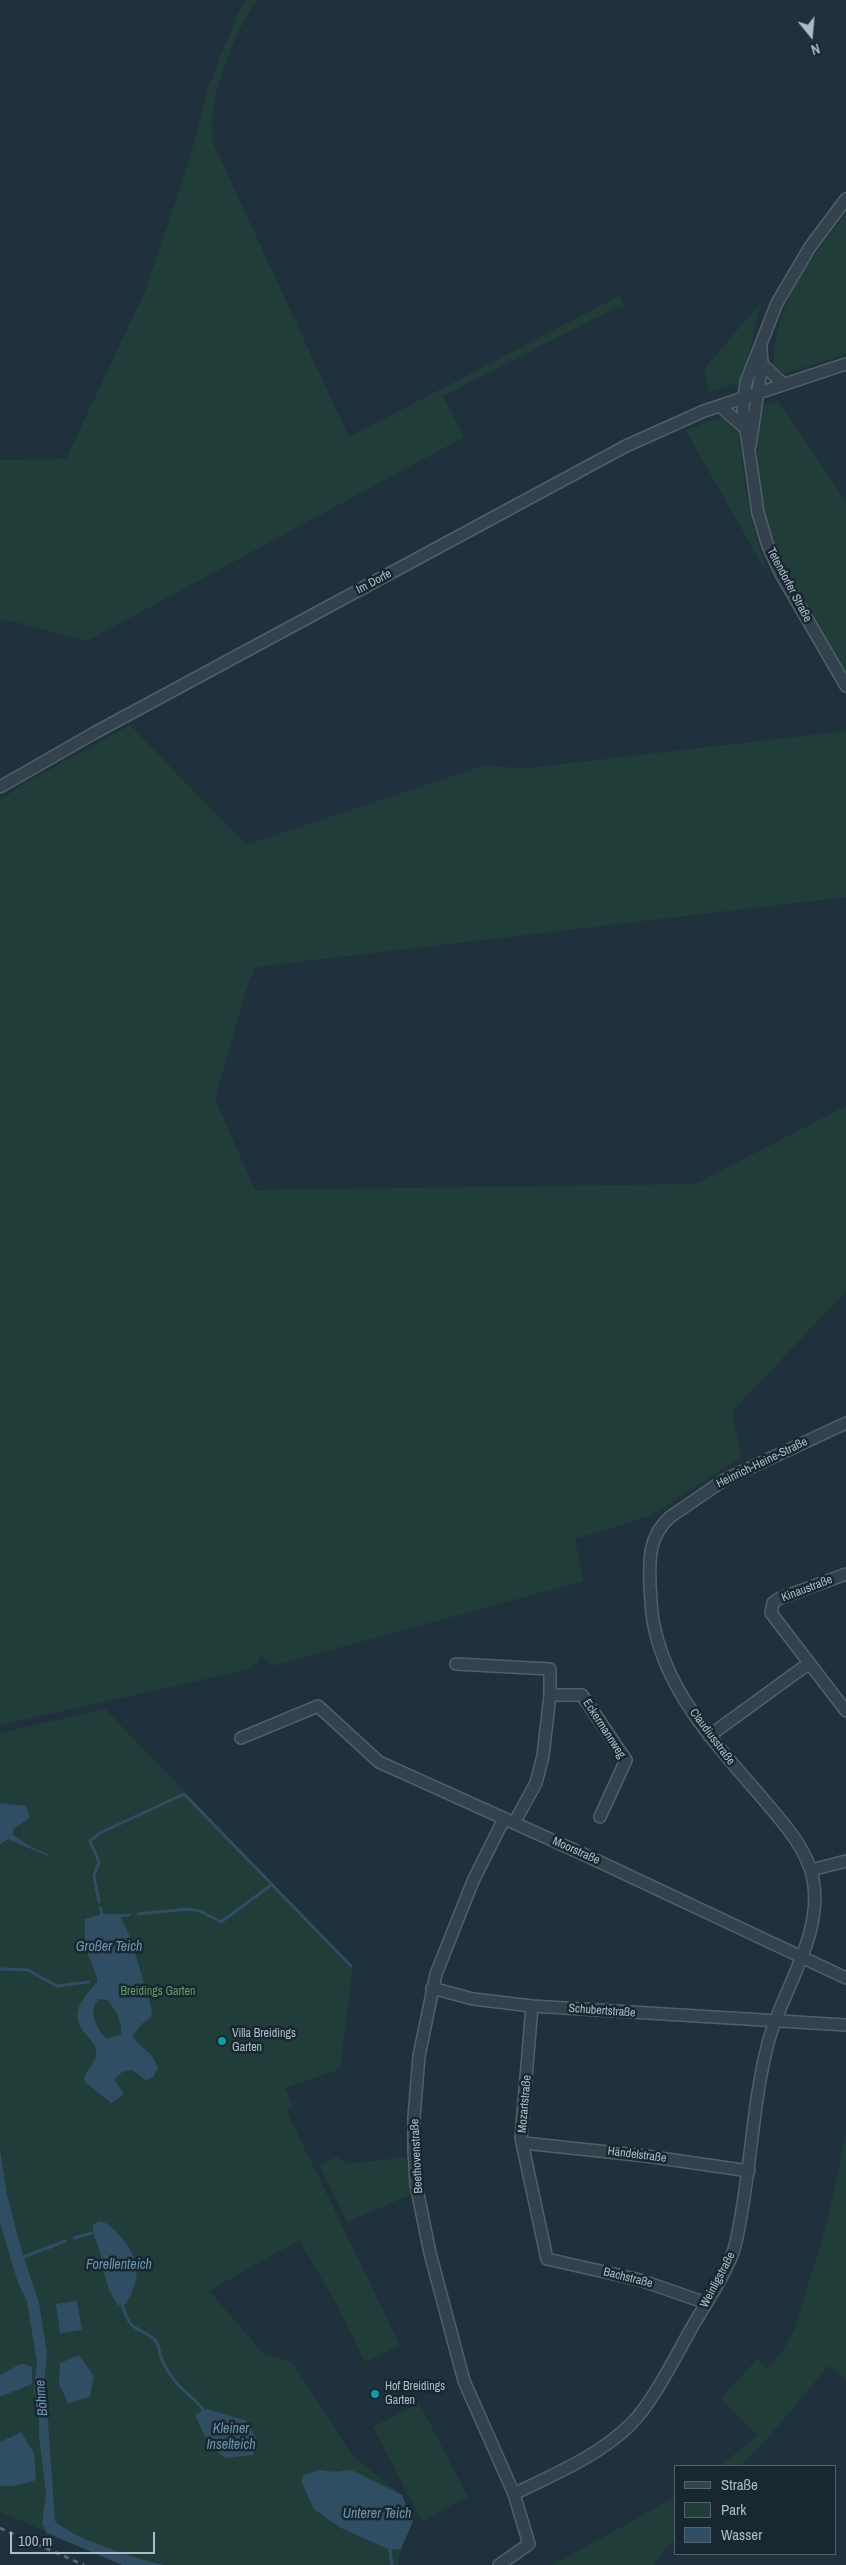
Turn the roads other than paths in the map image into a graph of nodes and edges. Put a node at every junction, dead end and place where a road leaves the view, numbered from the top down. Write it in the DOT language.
graph roads {
  1 [pos="846,199"];
  2 [pos="761,346"];
  3 [pos="762,364"];
  4 [pos="846,364"];
  5 [pos="783,384"];
  6 [pos="757,393"];
  7 [pos="743,398"];
  8 [pos="720,406"];
  9 [pos="744,427"];
  10 [pos="750,446"];
  11 [pos="846,686"];
  12 [pos="0,787"];
  13 [pos="846,1423"];
  14 [pos="681,1508"];
  15 [pos="846,1574"];
  16 [pos="456,1664"];
  17 [pos="808,1664"];
  18 [pos="550,1695"];
  19 [pos="846,1711"];
  20 [pos="709,1736"];
  21 [pos="241,1738"];
  22 [pos="600,1817"];
  23 [pos="509,1821"];
  24 [pos="846,1861"];
  25 [pos="811,1870"];
  26 [pos="800,1958"];
  27 [pos="846,1978"];
  28 [pos="432,1988"];
  29 [pos="532,2006"];
  30 [pos="774,2022"];
  31 [pos="846,2025"];
  32 [pos="524,2143"];
  33 [pos="749,2171"];
  34 [pos="547,2259"];
  35 [pos="706,2303"];
  36 [pos="514,2494"];
  37 [pos="499,2565"];
  1 -- 2 [label="street, Tetendorfer Straße"];
  2 -- 3 [label="street, Tetendorfer Straße"];
  2 -- 7 [label="street, Tetendorfer Straße"];
  3 -- 5 [label="street"];
  3 -- 6 [label="street, Tetendorfer Straße"];
  4 -- 5 [label="street, Im Dorfe"];
  5 -- 6 [label="street, Im Dorfe"];
  6 -- 7 [label="street, Im Dorfe"];
  6 -- 10 [label="street, Tetendorfer Straße"];
  7 -- 8 [label="street, Im Dorfe"];
  7 -- 9 [label="street, Tetendorfer Straße"];
  8 -- 9 [label="street"];
  8 -- 12 [label="street, Im Dorfe"];
  9 -- 10 [label="street, Tetendorfer Straße"];
  10 -- 11 [label="street, Tetendorfer Straße"];
  13 -- 14 [label="street, Heinrich-Heine-Straße"];
  14 -- 20 [label="street, Claudiusstraße"];
  15 -- 17 [label="street, Kinaustraße"];
  16 -- 18 [label="street, Beethovenstraße"];
  17 -- 19 [label="street"];
  17 -- 20 [label="street"];
  18 -- 22 [label="street, Eckermannweg"];
  18 -- 23 [label="street, Beethovenstraße"];
  20 -- 25 [label="street, Claudiusstraße"];
  21 -- 23 [label="street, Moorstraße"];
  23 -- 26 [label="street, Moorstraße"];
  23 -- 28 [label="street, Beethovenstraße"];
  24 -- 25 [label="street"];
  25 -- 26 [label="street, Claudiusstraße"];
  26 -- 27 [label="street, Moorstraße"];
  26 -- 30 [label="street, Weinligstraße"];
  28 -- 29 [label="street, Schubertstraße"];
  28 -- 36 [label="street, Beethovenstraße"];
  29 -- 30 [label="street, Schubertstraße"];
  29 -- 32 [label="street, Mozartstraße"];
  30 -- 31 [label="street, Schubertstraße"];
  30 -- 33 [label="street, Weinligstraße"];
  32 -- 33 [label="street, Händelstraße"];
  32 -- 34 [label="street, Mozartstraße"];
  33 -- 35 [label="street, Weinligstraße"];
  34 -- 35 [label="street, Bachstraße"];
  35 -- 36 [label="street, Weinligstraße"];
  36 -- 37 [label="street, Beethovenstraße"];
}
